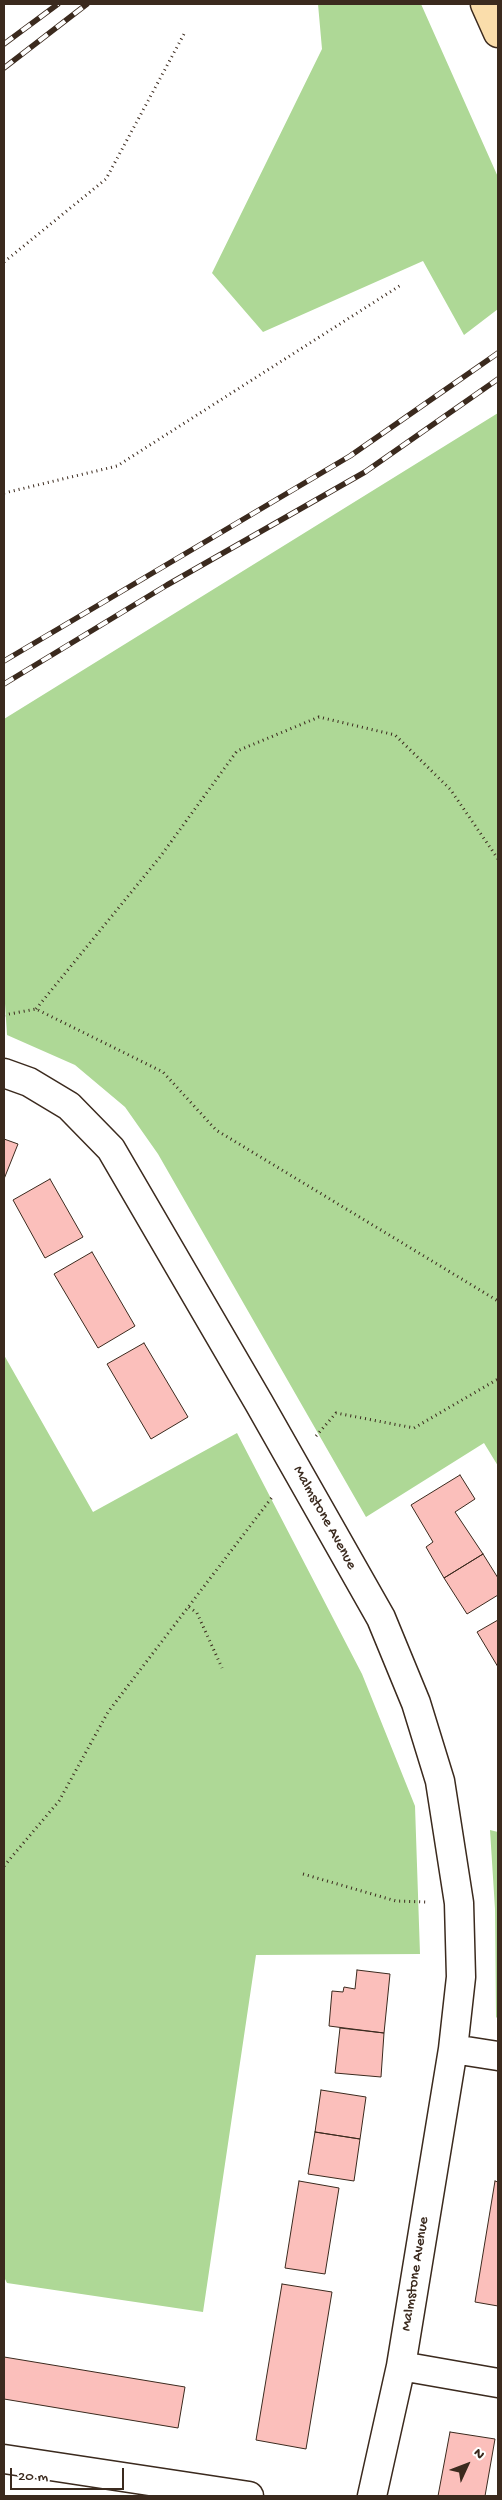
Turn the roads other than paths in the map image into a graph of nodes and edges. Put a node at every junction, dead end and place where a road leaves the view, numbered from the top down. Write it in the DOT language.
graph roads {
  1 [pos="485,4"];
  2 [pos="498,33"];
  3 [pos="4,1073"];
  4 [pos="453,2049"];
  5 [pos="498,2056"];
  6 [pos="401,2366"];
  7 [pos="498,2383"];
  8 [pos="4,2460"];
  9 [pos="249,2496"];
  10 [pos="372,2496"];
  1 -- 2 [label="highway"];
  3 -- 4 [label="street, Malmstone Avenue"];
  4 -- 5 [label="street"];
  4 -- 6 [label="street, Malmstone Avenue"];
  6 -- 7 [label="street"];
  6 -- 10 [label="street, Malmstone Avenue"];
  8 -- 9 [label="street"];
}
